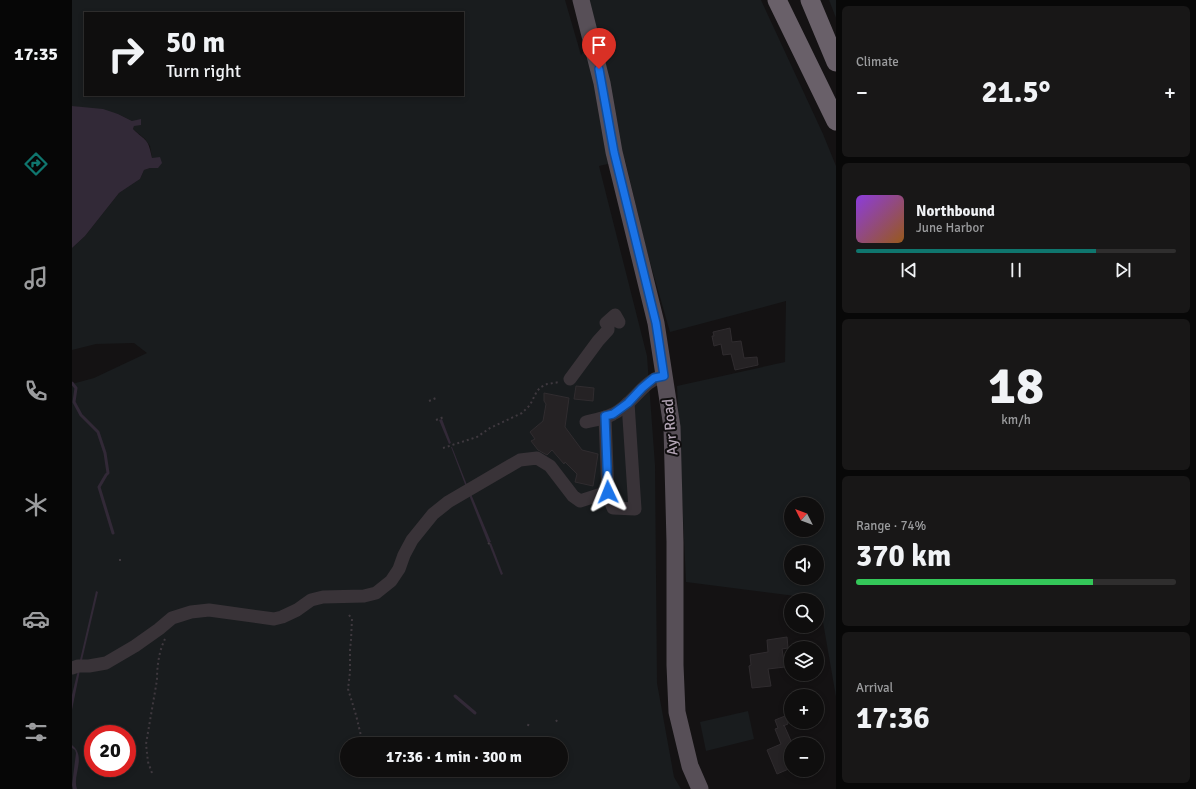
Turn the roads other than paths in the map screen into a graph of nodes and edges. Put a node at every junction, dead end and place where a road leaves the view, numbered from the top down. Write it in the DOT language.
graph roads {
  1 [pos="581,0"];
  2 [pos="777,0"];
  3 [pos="791,0"];
  4 [pos="810,0"];
  5 [pos="822,0"];
  6 [pos="836,34"];
  7 [pos="836,62"];
  8 [pos="836,108"];
  9 [pos="836,121"];
  10 [pos="619,322"];
  11 [pos="664,376"];
  12 [pos="567,380"];
  13 [pos="628,403"];
  14 [pos="605,416"];
  15 [pos="586,422"];
  16 [pos="608,492"];
  17 [pos="77,667"];
  18 [pos="700,789"];
  1 -- 11 [label="main road, Ayr Road"];
  2 -- 9 [label="highway"];
  3 -- 8 [label="highway"];
  4 -- 7 [label="highway"];
  5 -- 6 [label="highway"];
  10 -- 12 [label="lane"];
  11 -- 13 [label="lane"];
  11 -- 18 [label="main road, Ayr Road"];
  13 -- 14 [label="lane"];
  13 -- 16 [label="lane"];
  14 -- 15 [label="lane"];
  14 -- 16 [label="lane"];
  16 -- 17 [label="lane"];
}
